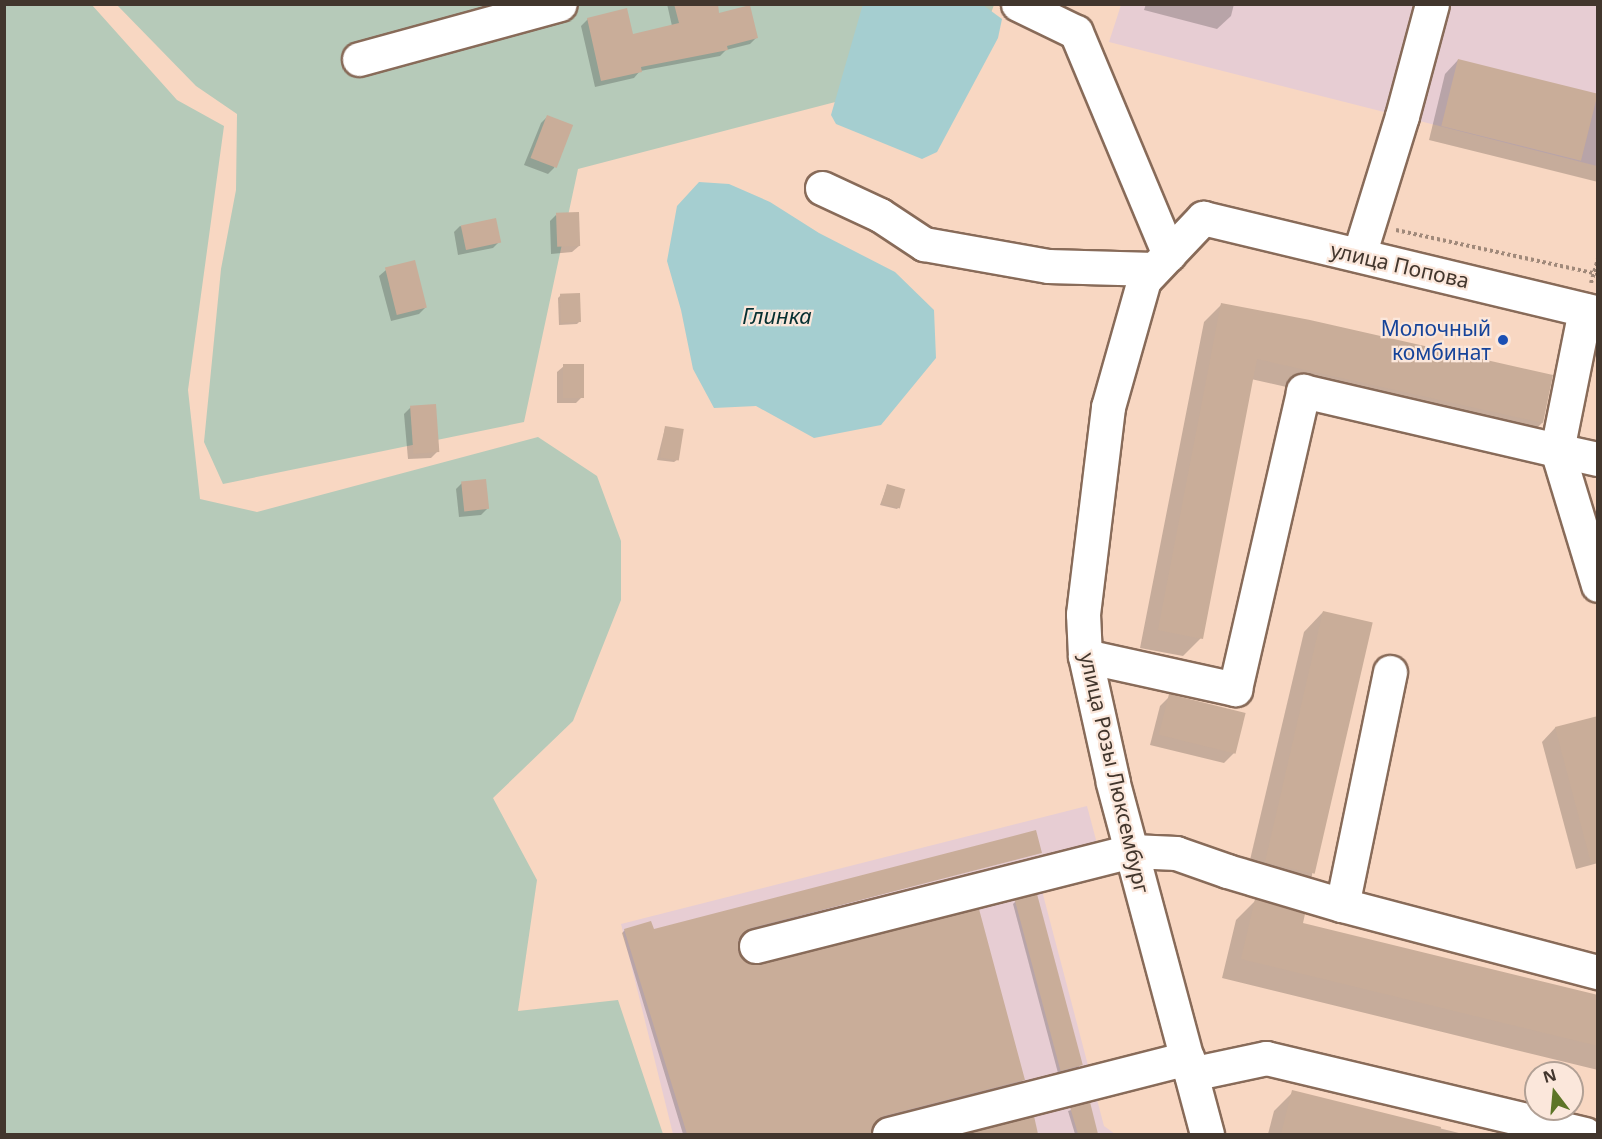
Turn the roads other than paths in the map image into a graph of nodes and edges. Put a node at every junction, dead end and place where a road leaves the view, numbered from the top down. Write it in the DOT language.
graph roads {
  1 [pos="560,4"];
  2 [pos="1018,4"];
  3 [pos="1432,4"];
  4 [pos="359,59"];
  5 [pos="822,188"];
  6 [pos="1203,218"];
  7 [pos="1359,255"];
  8 [pos="1162,262"];
  9 [pos="1591,311"];
  10 [pos="1557,450"];
  11 [pos="1598,459"];
  12 [pos="1598,585"];
  13 [pos="1085,656"];
  14 [pos="1390,672"];
  15 [pos="1132,851"];
  16 [pos="1342,905"];
  17 [pos="756,946"];
  18 [pos="1598,972"];
  19 [pos="1189,1066"];
  20 [pos="889,1134"];
  21 [pos="1207,1134"];
  22 [pos="1585,1134"];
  1 -- 4 [label="street"];
  2 -- 8 [label="street"];
  3 -- 7 [label="street"];
  5 -- 8 [label="street"];
  6 -- 7 [label="street, улица Попова"];
  6 -- 8 [label="street, улица Розы Люксембург"];
  7 -- 9 [label="street, улица Попова"];
  8 -- 13 [label="street, улица Розы Люксембург"];
  9 -- 10 [label="street"];
  10 -- 11 [label="street"];
  10 -- 12 [label="street"];
  10 -- 13 [label="street"];
  13 -- 15 [label="street, улица Розы Люксембург"];
  14 -- 16 [label="street"];
  15 -- 16 [label="street"];
  15 -- 17 [label="street"];
  15 -- 19 [label="street, улица Розы Люксембург"];
  16 -- 18 [label="street"];
  19 -- 20 [label="street"];
  19 -- 21 [label="street, улица Розы Люксембург"];
  19 -- 22 [label="street"];
}
